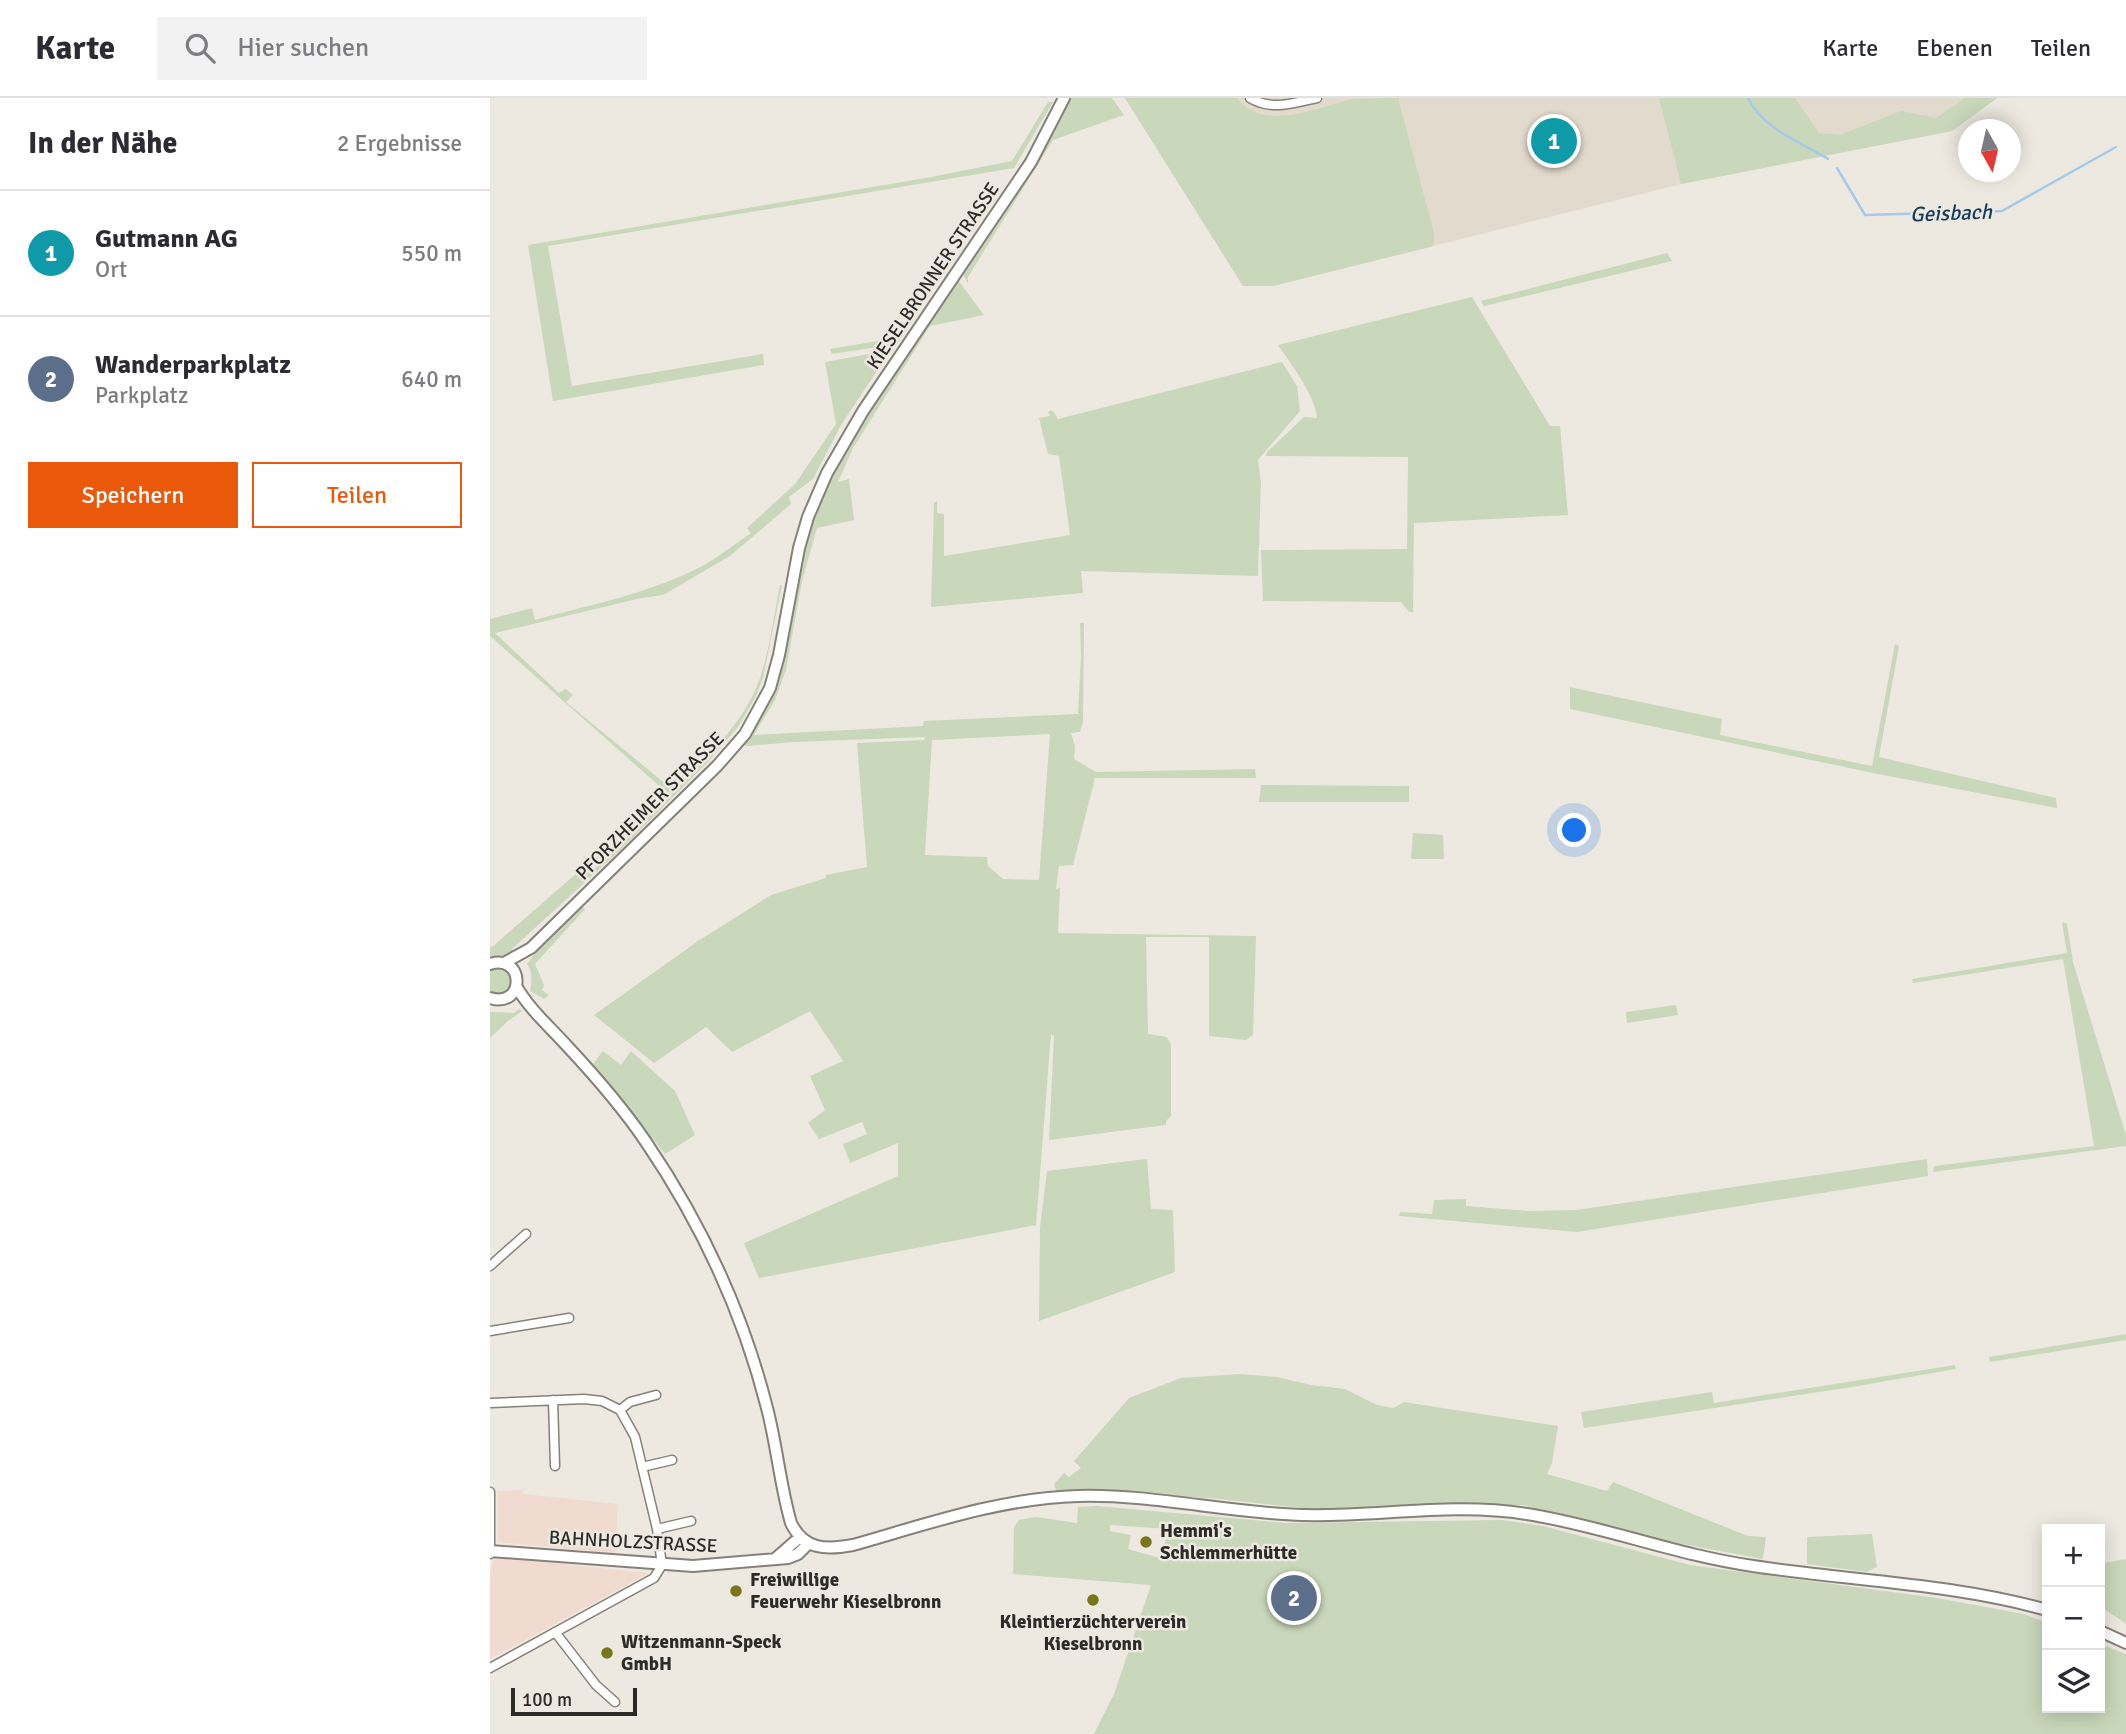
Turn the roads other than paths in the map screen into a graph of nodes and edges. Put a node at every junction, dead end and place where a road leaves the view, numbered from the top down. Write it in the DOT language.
graph roads {
  1 [pos="1064,98"];
  2 [pos="1250,98"];
  3 [pos="1317,98"];
  4 [pos="827,473"];
  5 [pos="531,948"];
  6 [pos="494,963"];
  7 [pos="516,981"];
  8 [pos="494,999"];
  9 [pos="535,1013"];
  10 [pos="526,1234"];
  11 [pos="490,1266"];
  12 [pos="569,1318"];
  13 [pos="490,1331"];
  14 [pos="656,1395"];
  15 [pos="553,1400"];
  16 [pos="490,1403"];
  17 [pos="620,1410"];
  18 [pos="672,1460"];
  19 [pos="555,1466"];
  20 [pos="642,1467"];
  21 [pos="490,1492"];
  22 [pos="691,1521"];
  23 [pos="657,1529"];
  24 [pos="804,1540"];
  25 [pos="490,1552"];
  26 [pos="662,1565"];
  27 [pos="2042,1609"];
  28 [pos="555,1632"];
  29 [pos="2105,1633"];
  30 [pos="2126,1643"];
  31 [pos="490,1668"];
  32 [pos="615,1702"];
  1 -- 4 [label="street, KIESELBRONNER STRASSE"];
  2 -- 3 [label="street"];
  4 -- 5 [label="street, PFORZHEIMER STRASSE"];
  5 -- 6 [label="street, PFORZHEIMER STRASSE"];
  5 -- 7 [label="street, PFORZHEIMER STRASSE"];
  6 -- 7 [label="street"];
  7 -- 8 [label="street, PFORZHEIMER STRASSE"];
  7 -- 9 [label="street"];
  8 -- 9 [label="street"];
  9 -- 24 [label="street"];
  10 -- 11 [label="street"];
  12 -- 13 [label="street"];
  14 -- 17 [label="street"];
  15 -- 16 [label="street"];
  15 -- 17 [label="street"];
  15 -- 19 [label="street"];
  17 -- 20 [label="street"];
  18 -- 20 [label="street"];
  20 -- 23 [label="street"];
  21 -- 25 [label="street"];
  22 -- 23 [label="street"];
  23 -- 26 [label="street"];
  24 -- 26 [label="street, BAHNHOLZSTRASSE"];
  24 -- 27 [label="street"];
  25 -- 26 [label="street, BAHNHOLZSTRASSE"];
  26 -- 28 [label="street"];
  28 -- 31 [label="street"];
  28 -- 32 [label="street"];
  29 -- 30 [label="street"];
}
